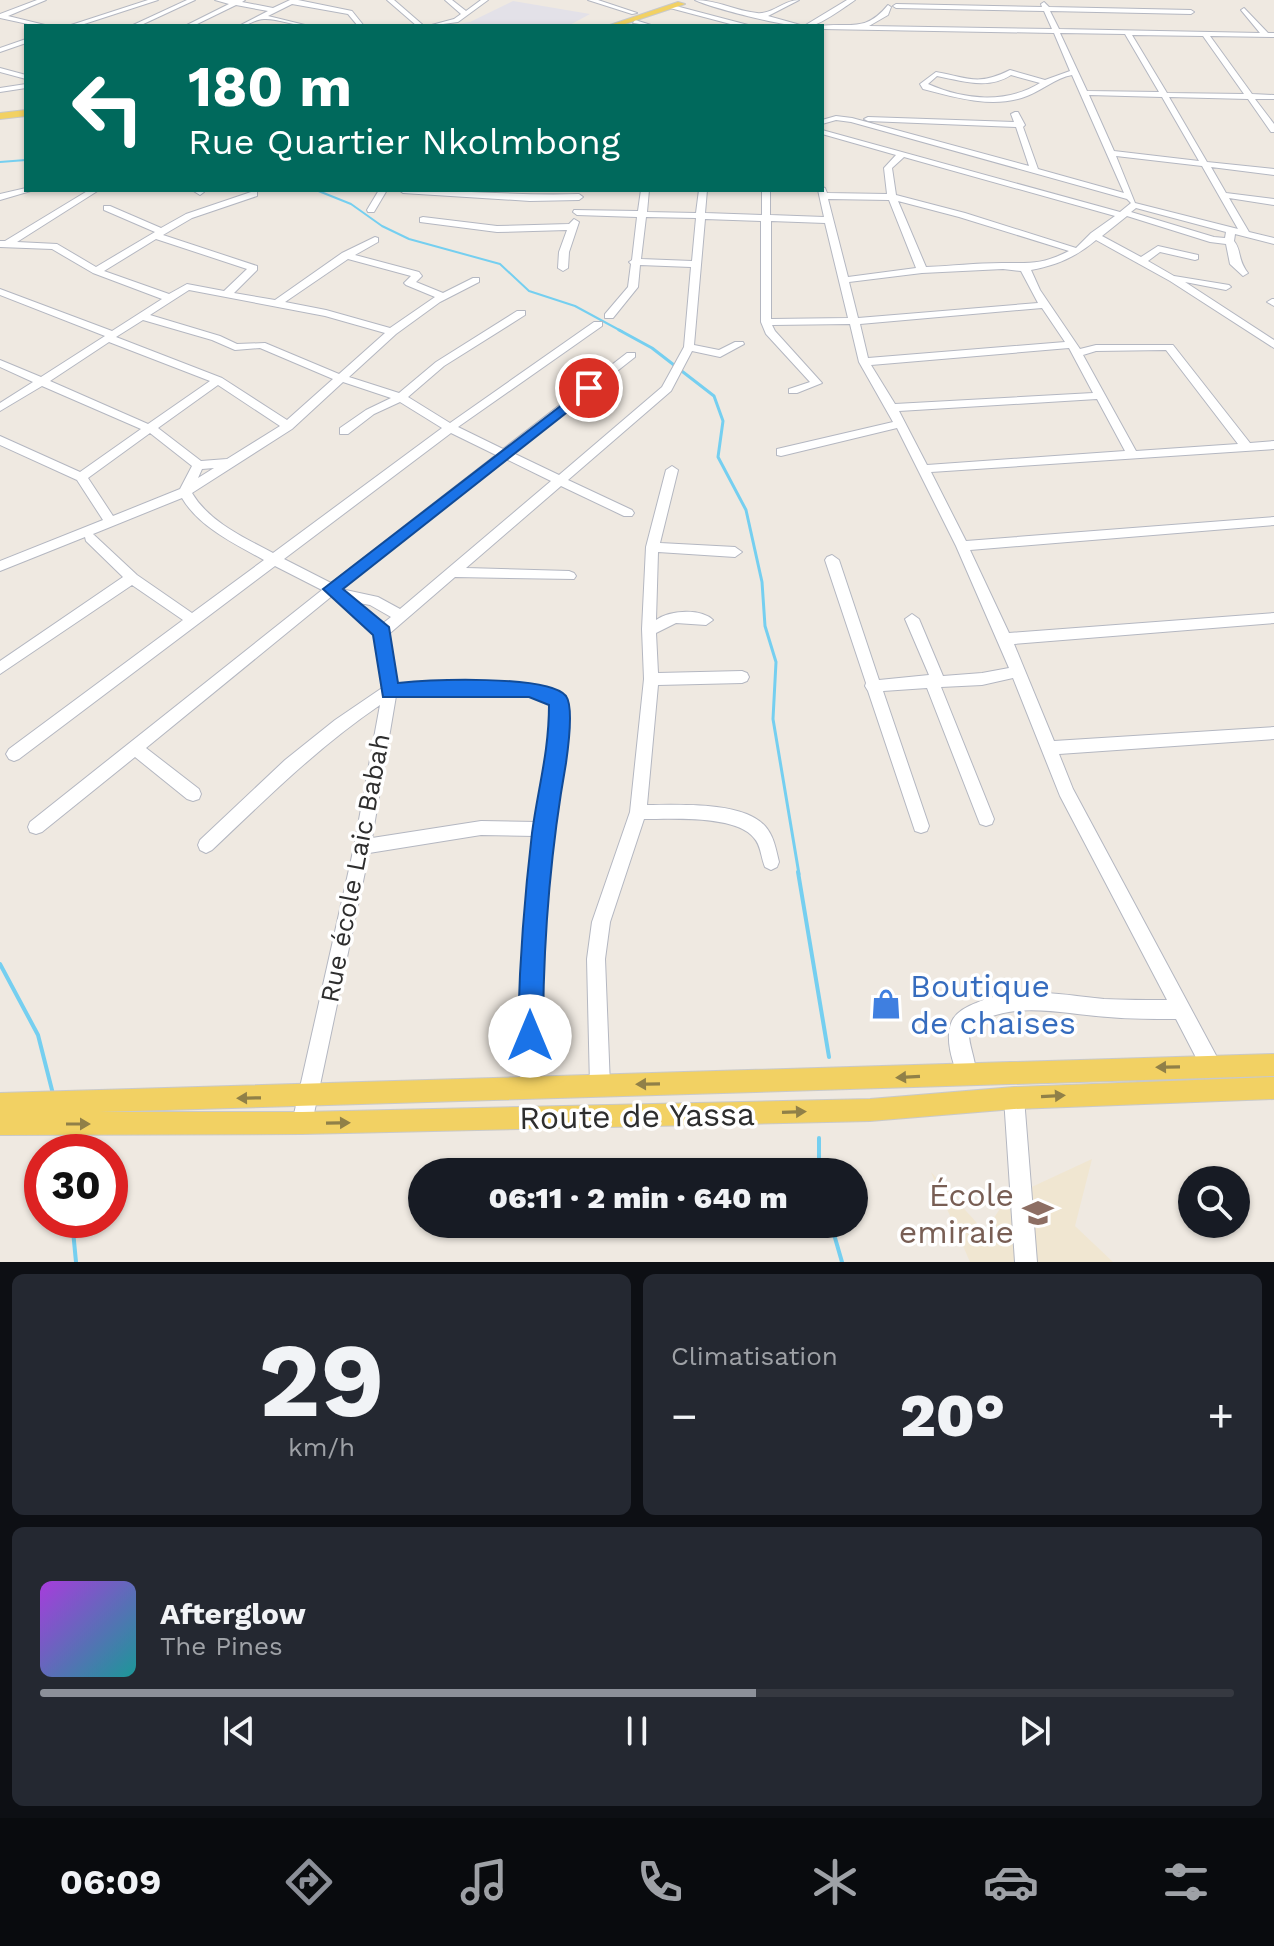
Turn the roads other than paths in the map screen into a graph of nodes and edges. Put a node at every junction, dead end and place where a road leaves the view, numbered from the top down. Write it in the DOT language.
graph roads {
  1 [pos="43,0"];
  2 [pos="155,0"];
  3 [pos="192,0"];
  4 [pos="218,0"];
  5 [pos="390,0"];
  6 [pos="448,0"];
  7 [pos="485,0"];
  8 [pos="591,0"];
  9 [pos="664,0"];
  10 [pos="748,0"];
  11 [pos="796,0"];
  12 [pos="852,0"];
  13 [pos="1043,0"];
  14 [pos="1191,0"];
  15 [pos="293,1"];
  16 [pos="689,1"];
  17 [pos="239,2"];
  18 [pos="671,4"];
  19 [pos="1046,9"];
  20 [pos="273,10"];
  21 [pos="732,10"];
  22 [pos="1244,10"];
  23 [pos="1191,12"];
  24 [pos="464,13"];
  25 [pos="261,16"];
  26 [pos="1,17"];
  27 [pos="760,17"];
  28 [pos="633,18"];
  29 [pos="721,20"];
  30 [pos="36,24"];
  31 [pos="77,24"];
  32 [pos="138,24"];
  33 [pos="192,24"];
  34 [pos="246,24"];
  35 [pos="295,24"];
  36 [pos="359,24"];
  37 [pos="419,24"];
  38 [pos="441,24"];
  39 [pos="609,24"];
  40 [pos="616,24"];
  41 [pos="626,24"];
  42 [pos="645,24"];
  43 [pos="714,24"];
  44 [pos="738,24"];
  45 [pos="792,24"];
  46 [pos="810,24"];
  47 [pos="824,27"];
  48 [pos="860,28"];
  49 [pos="1056,32"];
  50 [pos="1128,33"];
  51 [pos="1202,34"];
  52 [pos="1270,35"];
  53 [pos="24,42"];
  54 [pos="14,45"];
  55 [pos="24,47"];
  56 [pos="0,50"];
  57 [pos="0,70"];
  58 [pos="1074,73"];
  59 [pos="24,76"];
  60 [pos="972,82"];
  61 [pos="989,82"];
  62 [pos="1047,83"];
  63 [pos="24,86"];
  64 [pos="0,90"];
  65 [pos="1083,93"];
  66 [pos="1164,94"];
  67 [pos="961,96"];
  68 [pos="1249,96"];
  69 [pos="1274,97"];
  70 [pos="1015,98"];
  71 [pos="24,113"];
  72 [pos="1015,114"];
  73 [pos="0,116"];
  74 [pos="852,120"];
  75 [pos="824,121"];
  76 [pos="1021,125"];
  77 [pos="1274,130"];
  78 [pos="824,133"];
  79 [pos="1110,153"];
  80 [pos="902,154"];
  81 [pos="1203,164"];
  82 [pos="1034,170"];
  83 [pos="1274,172"];
  84 [pos="24,191"];
  85 [pos="91,192"];
  86 [pos="382,192"];
  87 [pos="435,192"];
  88 [pos="645,192"];
  89 [pos="703,192"];
  90 [pos="766,192"];
  91 [pos="822,193"];
  92 [pos="254,194"];
  93 [pos="580,194"];
  94 [pos="1223,195"];
  95 [pos="0,197"];
  96 [pos="892,197"];
  97 [pos="1274,202"];
  98 [pos="1128,207"];
  99 [pos="107,208"];
  100 [pos="371,210"];
  101 [pos="577,212"];
  102 [pos="641,214"];
  103 [pos="701,215"];
  104 [pos="766,218"];
  105 [pos="423,220"];
  106 [pos="827,220"];
  107 [pos="572,227"];
  108 [pos="1230,229"];
  109 [pos="1245,233"];
  110 [pos="159,234"];
  111 [pos="1094,235"];
  112 [pos="375,240"];
  113 [pos="2,241"];
  114 [pos="1229,241"];
  115 [pos="1274,241"];
  116 [pos="1077,251"];
  117 [pos="345,255"];
  118 [pos="1195,257"];
  119 [pos="1142,261"];
  120 [pos="634,262"];
  121 [pos="697,264"];
  122 [pos="563,268"];
  123 [pos="1025,268"];
  124 [pos="922,270"];
  125 [pos="96,271"];
  126 [pos="1243,273"];
  127 [pos="1173,279"];
  128 [pos="476,280"];
  129 [pos="844,280"];
  130 [pos="1226,287"];
  131 [pos="0,292"];
  132 [pos="227,294"];
  133 [pos="442,296"];
  134 [pos="169,298"];
  135 [pos="278,303"];
  136 [pos="1047,305"];
  137 [pos="521,313"];
  138 [pos="141,316"];
  139 [pos="855,321"];
  140 [pos="766,322"];
  141 [pos="392,332"];
  142 [pos="111,336"];
  143 [pos="739,344"];
  144 [pos="1274,345"];
  145 [pos="689,347"];
  146 [pos="1074,349"];
  147 [pos="631,355"];
  148 [pos="864,362"];
  149 [pos="0,363"];
  150 [pos="340,378"];
  151 [pos="43,380"];
  152 [pos="218,380"];
  153 [pos="793,391"];
  154 [pos="1098,396"];
  155 [pos="401,397"];
  156 [pos="0,408"];
  157 [pos="892,408"];
  158 [pos="900,424"];
  159 [pos="288,426"];
  160 [pos="450,428"];
  161 [pos="149,429"];
  162 [pos="344,431"];
  163 [pos="0,440"];
  164 [pos="1274,445"];
  165 [pos="1246,446"];
  166 [pos="781,452"];
  167 [pos="504,454"];
  168 [pos="1132,454"];
  169 [pos="230,463"];
  170 [pos="198,465"];
  171 [pos="922,469"];
  172 [pos="672,470"];
  173 [pos="81,477"];
  174 [pos="560,481"];
  175 [pos="185,492"];
  176 [pos="628,513"];
  177 [pos="109,520"];
  178 [pos="1274,521"];
  179 [pos="91,538"];
  180 [pos="962,546"];
  181 [pos="652,547"];
  182 [pos="735,552"];
  183 [pos="273,560"];
  184 [pos="832,560"];
  185 [pos="1,564"];
  186 [pos="451,572"];
  187 [pos="569,576"];
  188 [pos="132,578"];
  189 [pos="335,592"];
  190 [pos="401,616"];
  191 [pos="1274,618"];
  192 [pos="912,619"];
  193 [pos="192,620"];
  194 [pos="706,620"];
  195 [pos="649,629"];
  196 [pos="382,632"];
  197 [pos="1005,639"];
  198 [pos="0,668"];
  199 [pos="1016,672"];
  200 [pos="742,677"];
  201 [pos="651,679"];
  202 [pos="934,680"];
  203 [pos="872,686"];
  204 [pos="390,691"];
  205 [pos="1274,733"];
  206 [pos="1050,748"];
  207 [pos="136,749"];
  208 [pos="14,754"];
  209 [pos="193,794"];
  210 [pos="638,812"];
  211 [pos="986,819"];
  212 [pos="921,826"];
  213 [pos="36,827"];
  214 [pos="544,829"];
  215 [pos="206,845"];
  216 [pos="362,847"];
  217 [pos="771,862"];
  218 [pos="1180,1010"];
  219 [pos="1274,1065"];
  220 [pos="1211,1066"];
  221 [pos="967,1074"];
  222 [pos="600,1086"];
  223 [pos="530,1087"];
  224 [pos="1274,1088"];
  225 [pos="308,1096"];
  226 [pos="1014,1098"];
  227 [pos="0,1104"];
  228 [pos="302,1123"];
  229 [pos="0,1124"];
  230 [pos="1026,1262"];
  1 -- 26 [label="street"];
  2 -- 31 [label="street"];
  3 -- 32 [label="street"];
  4 -- 17 [label="street"];
  5 -- 37 [label="street"];
  6 -- 24 [label="street"];
  7 -- 24 [label="street"];
  8 -- 28 [label="street"];
  9 -- 28 [label="main road"];
  10 -- 21 [label="street"];
  11 -- 27 [label="street"];
  12 -- 46 [label="street"];
  13 -- 19 [label="street"];
  14 -- 23 [label="street"];
  15 -- 20 [label="street"];
  15 -- 36 [label="street"];
  16 -- 18 [label="main road"];
  16 -- 21 [label="street"];
  16 -- 28 [label="main road"];
  17 -- 20 [label="street"];
  17 -- 33 [label="street"];
  18 -- 28 [label="main road"];
  18 -- 29 [label="street"];
  19 -- 23 [label="street"];
  19 -- 48 [label="street"];
  19 -- 49 [label="street"];
  20 -- 25 [label="street"];
  21 -- 27 [label="street"];
  21 -- 29 [label="street"];
  22 -- 52 [label="street"];
  23 -- 51 [label="street"];
  24 -- 38 [label="street"];
  25 -- 34 [label="street"];
  25 -- 35 [label="street"];
  26 -- 30 [label="street"];
  27 -- 45 [label="street"];
  28 -- 39 [label="main road"];
  28 -- 40 [label="main road"];
  28 -- 41 [label="main road"];
  28 -- 42 [label="street"];
  29 -- 43 [label="street"];
  29 -- 44 [label="street"];
  47 -- 48 [label="street"];
  48 -- 49 [label="street"];
  49 -- 50 [label="street"];
  49 -- 58 [label="street"];
  50 -- 51 [label="street"];
  50 -- 66 [label="street"];
  51 -- 52 [label="street"];
  51 -- 68 [label="street"];
  53 -- 54 [label="street"];
  54 -- 55 [label="street"];
  54 -- 56 [label="street"];
  57 -- 59 [label="street"];
  58 -- 62 [label="street"];
  58 -- 65 [label="street"];
  60 -- 61 [label="street"];
  60 -- 67 [label="street"];
  60 -- 67 [label="street"];
  61 -- 62 [label="street"];
  61 -- 70 [label="street"];
  62 -- 70 [label="street"];
  63 -- 64 [label="street"];
  65 -- 66 [label="street"];
  65 -- 79 [label="street"];
  66 -- 68 [label="street"];
  66 -- 81 [label="street"];
  67 -- 70 [label="street"];
  68 -- 69 [label="street"];
  68 -- 77 [label="street"];
  71 -- 73 [label="main road"];
  72 -- 76 [label="street"];
  74 -- 75 [label="street"];
  74 -- 76 [label="street"];
  74 -- 82 [label="street"];
  76 -- 82 [label="street"];
  78 -- 80 [label="street"];
  79 -- 81 [label="street"];
  79 -- 98 [label="street"];
  80 -- 96 [label="street"];
  80 -- 98 [label="street"];
  81 -- 83 [label="street"];
  81 -- 94 [label="street"];
  82 -- 98 [label="street"];
  84 -- 95 [label="street"];
  85 -- 113 [label="street"];
  86 -- 100 [label="street"];
  87 -- 93 [label="street"];
  88 -- 102 [label="street"];
  89 -- 103 [label="street"];
  90 -- 104 [label="street"];
  91 -- 96 [label="street"];
  91 -- 106 [label="street"];
  92 -- 110 [label="street"];
  93 -- 101 [label="street"];
  94 -- 97 [label="street"];
  94 -- 109 [label="street"];
  96 -- 116 [label="street"];
  96 -- 124 [label="street"];
  98 -- 108 [label="street"];
  98 -- 111 [label="street"];
  98 -- 114 [label="street"];
  99 -- 110 [label="street"];
  101 -- 102 [label="street"];
  101 -- 107 [label="street"];
  102 -- 103 [label="street"];
  102 -- 120 [label="street"];
  103 -- 104 [label="street"];
  103 -- 121 [label="street"];
  104 -- 106 [label="street"];
  104 -- 140 [label="street"];
  105 -- 107 [label="street"];
  106 -- 129 [label="street"];
  107 -- 122 [label="street"];
  108 -- 109 [label="street"];
  108 -- 114 [label="street"];
  109 -- 115 [label="street"];
  110 -- 125 [label="street"];
  110 -- 132 [label="street"];
  111 -- 116 [label="street"];
  111 -- 119 [label="street"];
  112 -- 117 [label="street"];
  113 -- 125 [label="street"];
  114 -- 126 [label="street"];
  116 -- 123 [label="street"];
  117 -- 133 [label="street"];
  117 -- 135 [label="street"];
  118 -- 119 [label="street"];
  119 -- 127 [label="street"];
  120 -- 121 [label="street"];
  120 -- 160 [label="street"];
  121 -- 145 [label="street"];
  123 -- 124 [label="street"];
  123 -- 136 [label="street"];
  124 -- 129 [label="street"];
  125 -- 134 [label="street"];
  127 -- 130 [label="street"];
  127 -- 144 [label="street"];
  128 -- 133 [label="street"];
  129 -- 139 [label="street"];
  131 -- 142 [label="street"];
  132 -- 134 [label="street"];
  132 -- 135 [label="street"];
  133 -- 141 [label="street"];
  134 -- 138 [label="street"];
  135 -- 141 [label="street"];
  136 -- 139 [label="street"];
  136 -- 146 [label="street"];
  137 -- 155 [label="street"];
  138 -- 142 [label="street"];
  138 -- 150 [label="street"];
  139 -- 140 [label="street"];
  139 -- 148 [label="street"];
  140 -- 153 [label="street"];
  141 -- 150 [label="street"];
  142 -- 151 [label="street"];
  142 -- 152 [label="street"];
  143 -- 145 [label="street"];
  145 -- 174 [label="street"];
  146 -- 148 [label="street"];
  146 -- 154 [label="street"];
  146 -- 165 [label="street"];
  147 -- 167 [label="street"];
  148 -- 157 [label="street"];
  149 -- 151 [label="street"];
  150 -- 155 [label="street"];
  150 -- 159 [label="street"];
  151 -- 156 [label="street"];
  151 -- 161 [label="street"];
  152 -- 159 [label="street"];
  152 -- 161 [label="street"];
  154 -- 157 [label="street"];
  154 -- 168 [label="street"];
  155 -- 160 [label="street"];
  155 -- 162 [label="street"];
  157 -- 158 [label="street"];
  158 -- 166 [label="street"];
  158 -- 171 [label="street"];
  159 -- 169 [label="street"];
  160 -- 167 [label="street"];
  160 -- 183 [label="street"];
  161 -- 170 [label="street"];
  161 -- 173 [label="street"];
  163 -- 173 [label="street"];
  164 -- 165 [label="street"];
  165 -- 168 [label="street"];
  167 -- 174 [label="street"];
  167 -- 189 [label="street"];
  168 -- 171 [label="street"];
  169 -- 170 [label="street"];
  169 -- 175 [label="street"];
  170 -- 175 [label="street"];
  171 -- 180 [label="street"];
  172 -- 181 [label="street"];
  173 -- 177 [label="street"];
  174 -- 176 [label="street"];
  174 -- 186 [label="street"];
  175 -- 177 [label="street"];
  175 -- 183 [label="street"];
  177 -- 185 [label="street"];
  178 -- 180 [label="street"];
  179 -- 188 [label="street"];
  180 -- 197 [label="street"];
  181 -- 182 [label="street"];
  181 -- 195 [label="street"];
  183 -- 189 [label="street"];
  183 -- 193 [label="street"];
  184 -- 203 [label="street"];
  186 -- 187 [label="street"];
  186 -- 190 [label="street"];
  188 -- 193 [label="street"];
  188 -- 198 [label="street"];
  189 -- 190 [label="street"];
  189 -- 196 [label="street"];
  189 -- 207 [label="street"];
  190 -- 196 [label="street"];
  191 -- 197 [label="street"];
  192 -- 202 [label="street"];
  193 -- 208 [label="street"];
  194 -- 195 [label="street"];
  195 -- 201 [label="street"];
  196 -- 204 [label="street, Rue école Laic Babah"];
  197 -- 199 [label="street"];
  199 -- 202 [label="street"];
  199 -- 206 [label="street"];
  200 -- 201 [label="street"];
  201 -- 210 [label="street"];
  202 -- 203 [label="street"];
  202 -- 211 [label="street"];
  203 -- 212 [label="street"];
  204 -- 214 [label="street"];
  204 -- 215 [label="street"];
  204 -- 216 [label="street, Rue école Laic Babah"];
  205 -- 206 [label="street"];
  206 -- 218 [label="street"];
  207 -- 209 [label="street"];
  207 -- 213 [label="street"];
  210 -- 217 [label="street"];
  210 -- 222 [label="street"];
  214 -- 216 [label="street"];
  214 -- 223 [label="street"];
  216 -- 225 [label="street, Rue école Laic Babah"];
  218 -- 220 [label="street"];
  218 -- 221 [label="street"];
  219 -- 220 [label="main road, Route de Yassa"];
  220 -- 221 [label="main road, Route de Yassa, one-way"];
  221 -- 222 [label="main road, Route de Yassa, one-way"];
  222 -- 223 [label="main road, Route de Yassa"];
  223 -- 225 [label="main road, Route de Yassa"];
  226 -- 224 [label="main road, Route de Yassa, one-way"];
  225 -- 227 [label="main road, Route de Yassa, one-way"];
  225 -- 228 [label="street, Rue école Laic Babah"];
  228 -- 226 [label="main road, Route de Yassa, one-way"];
  226 -- 230 [label="street"];
  229 -- 228 [label="main road, Route de Yassa, one-way"];
}
